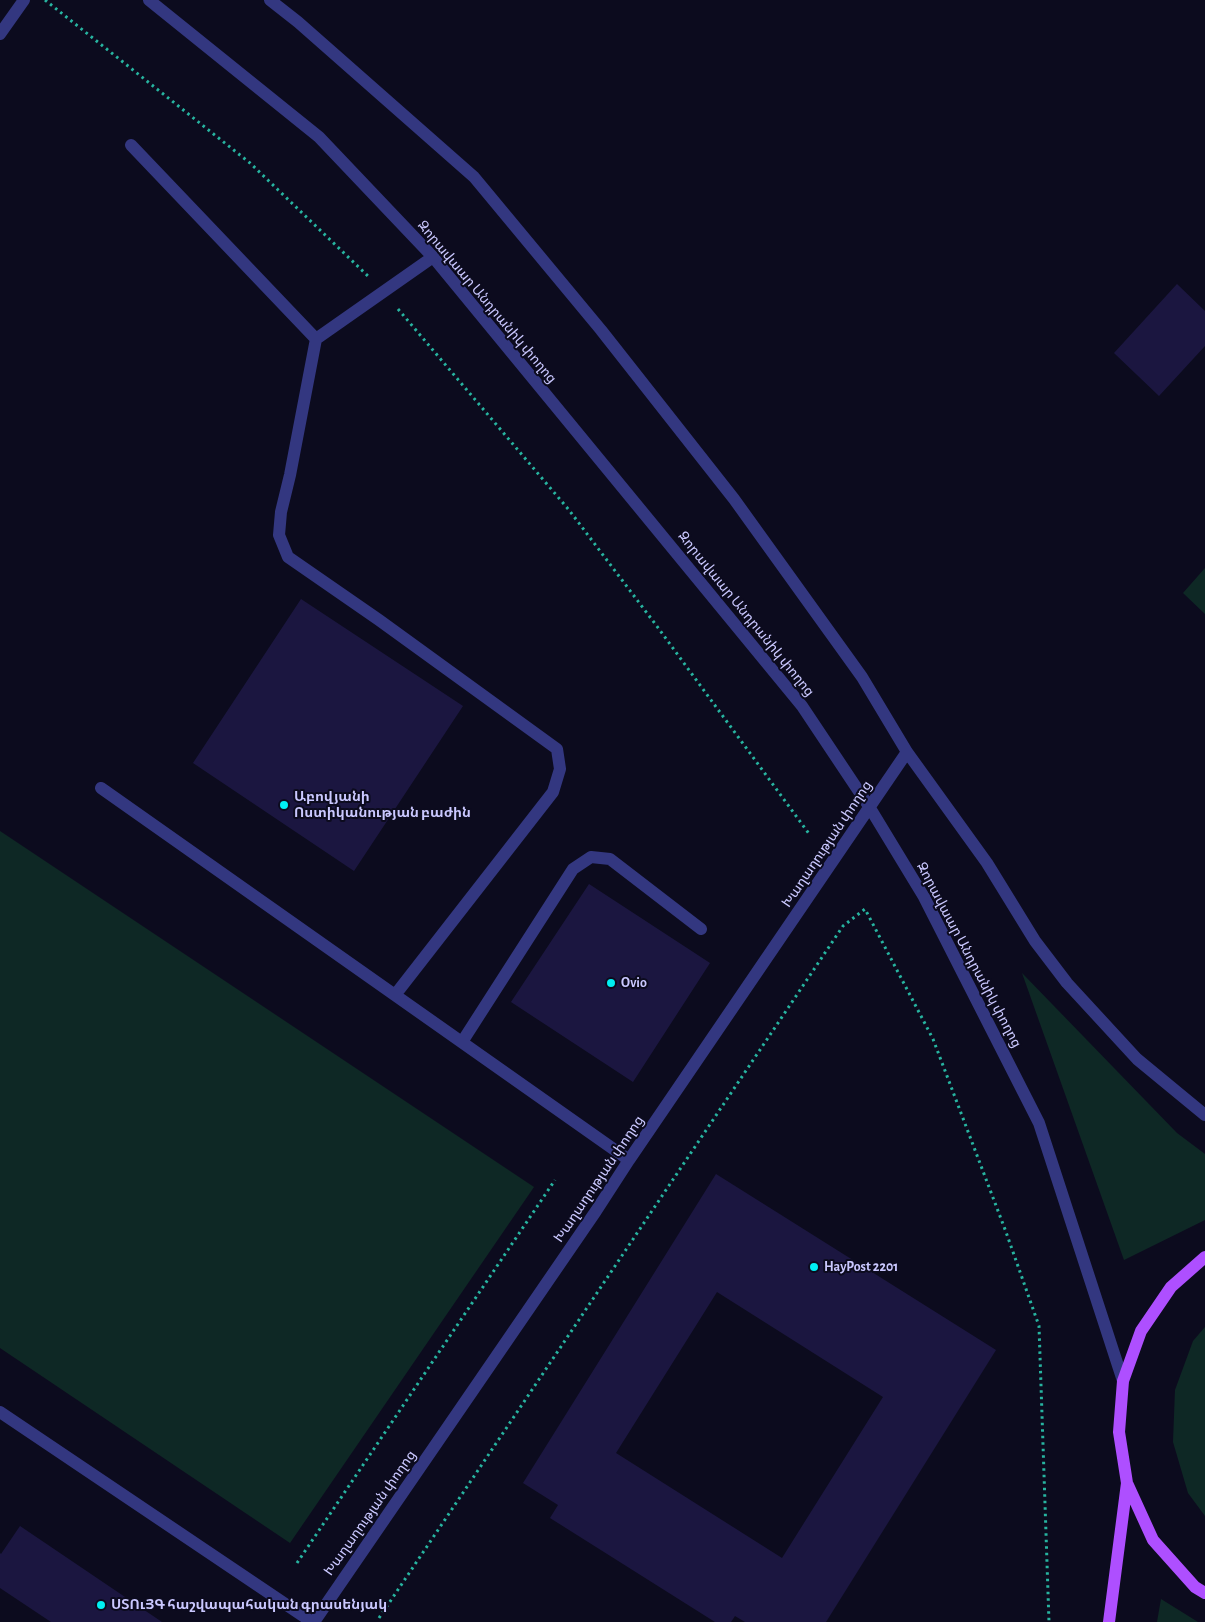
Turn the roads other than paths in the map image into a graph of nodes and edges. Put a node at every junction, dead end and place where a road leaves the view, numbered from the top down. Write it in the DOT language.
graph roads {
  1 [pos="24,0"];
  2 [pos="149,0"];
  3 [pos="270,0"];
  4 [pos="0,34"];
  5 [pos="131,144"];
  6 [pos="432,257"];
  7 [pos="316,339"];
  8 [pos="908,752"];
  9 [pos="101,788"];
  10 [pos="870,808"];
  11 [pos="701,929"];
  12 [pos="395,995"];
  13 [pos="462,1042"];
  14 [pos="1205,1115"];
  15 [pos="629,1160"];
  16 [pos="1205,1257"];
  17 [pos="1123,1381"];
  18 [pos="0,1412"];
  19 [pos="1126,1483"];
  20 [pos="1205,1593"];
  21 [pos="313,1622"];
  22 [pos="1109,1622"];
  1 -- 4 [label="street"];
  2 -- 6 [label="street, Զորավաար Անդրանիկ փողոց"];
  3 -- 8 [label="street"];
  5 -- 7 [label="street"];
  6 -- 7 [label="street"];
  6 -- 10 [label="street, Զորավաար Անդրանիկ փողոց"];
  7 -- 12 [label="street"];
  8 -- 10 [label="street, Խաղաղության փողոց"];
  8 -- 14 [label="street"];
  9 -- 12 [label="street"];
  10 -- 15 [label="street, Խաղաղության փողոց"];
  10 -- 17 [label="street, Զորավաար Անդրանիկ փողոց"];
  11 -- 13 [label="street"];
  12 -- 13 [label="street"];
  13 -- 15 [label="street"];
  15 -- 21 [label="street, Խաղաղության փողոց"];
  16 -- 17 [label="main road"];
  17 -- 19 [label="main road"];
  18 -- 21 [label="street"];
  19 -- 20 [label="main road"];
  19 -- 22 [label="main road"];
}
